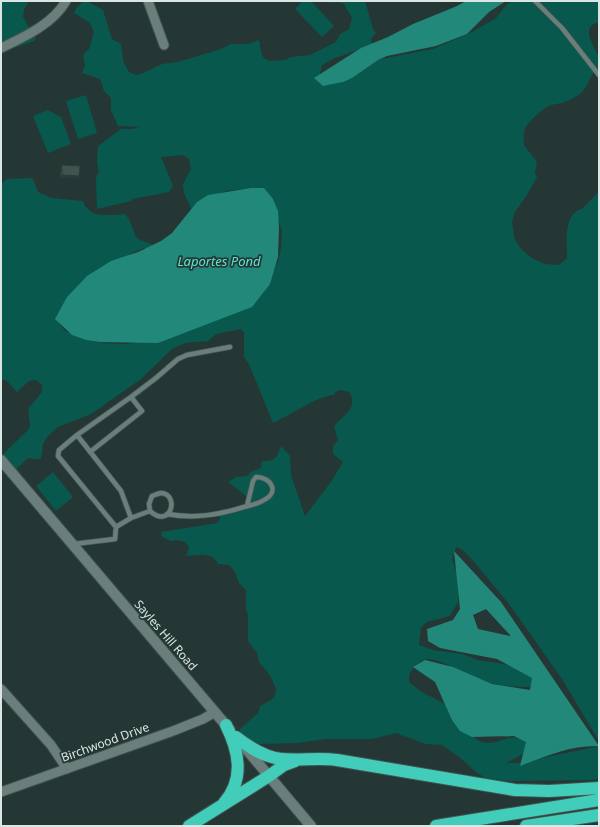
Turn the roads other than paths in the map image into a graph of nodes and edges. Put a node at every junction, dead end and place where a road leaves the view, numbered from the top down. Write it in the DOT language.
graph roads {
  1 [pos="66,1"];
  2 [pos="148,1"];
  3 [pos="535,1"];
  4 [pos="164,45"];
  5 [pos="1,48"];
  6 [pos="599,75"];
  7 [pos="230,347"];
  8 [pos="131,397"];
  9 [pos="77,435"];
  10 [pos="90,452"];
  11 [pos="1,460"];
  12 [pos="247,506"];
  13 [pos="150,511"];
  14 [pos="167,514"];
  15 [pos="131,518"];
  16 [pos="116,527"];
  17 [pos="72,545"];
  18 [pos="1,689"];
  19 [pos="215,712"];
  20 [pos="226,725"];
  21 [pos="236,738"];
  22 [pos="308,759"];
  23 [pos="67,769"];
  24 [pos="269,776"];
  25 [pos="599,788"];
  26 [pos="1,792"];
  27 [pos="599,800"];
  28 [pos="215,811"];
  29 [pos="599,814"];
  30 [pos="189,826"];
  31 [pos="311,826"];
  32 [pos="436,826"];
  33 [pos="526,826"];
  1 -- 5 [label="street"];
  2 -- 4 [label="street"];
  3 -- 6 [label="lane"];
  7 -- 8 [label="lane"];
  8 -- 9 [label="lane"];
  8 -- 10 [label="lane"];
  9 -- 10 [label="lane"];
  9 -- 16 [label="lane"];
  10 -- 15 [label="lane"];
  11 -- 17 [label="main road, Sayles Hill Road"];
  12 -- 12 [label="lane"];
  12 -- 14 [label="lane"];
  13 -- 14 [label="lane"];
  13 -- 14 [label="lane"];
  13 -- 15 [label="lane"];
  15 -- 16 [label="lane"];
  16 -- 17 [label="lane"];
  17 -- 19 [label="main road, Sayles Hill Road"];
  18 -- 23 [label="street"];
  19 -- 20 [label="main road, Sayles Hill Road"];
  19 -- 23 [label="street, Birchwood Drive"];
  20 -- 21 [label="main road, Sayles Hill Road"];
  20 -- 28 [label="highway"];
  21 -- 22 [label="highway"];
  21 -- 24 [label="main road, Sayles Hill Road"];
  22 -- 24 [label="highway"];
  22 -- 25 [label="highway"];
  23 -- 26 [label="street, Birchwood Drive"];
  24 -- 28 [label="highway"];
  24 -- 31 [label="main road, Sayles Hill Road"];
  27 -- 32 [label="highway"];
  28 -- 30 [label="highway"];
  29 -- 33 [label="highway"];
}
